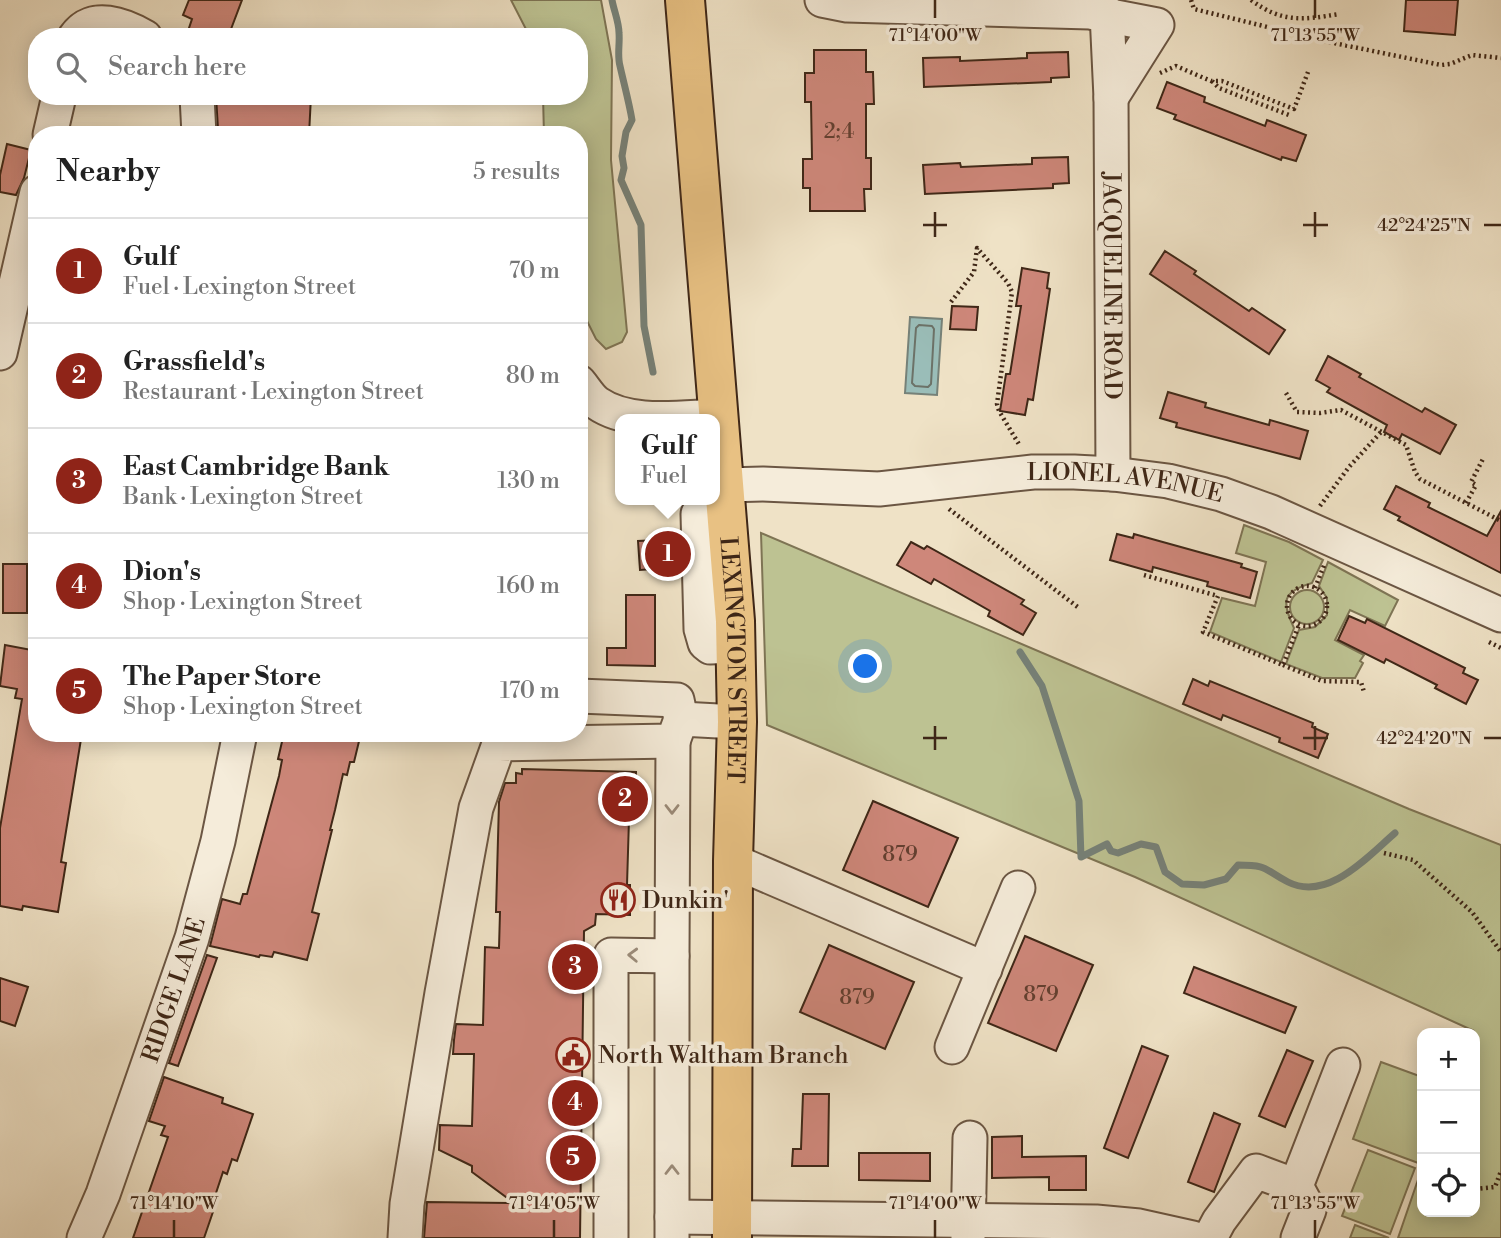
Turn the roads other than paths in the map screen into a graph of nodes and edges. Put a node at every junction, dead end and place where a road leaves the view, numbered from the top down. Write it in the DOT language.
graph roads {
  1 [pos="685,0"];
  2 [pos="822,0"];
  3 [pos="927,4"];
  4 [pos="1107,13"];
  5 [pos="85,28"];
  6 [pos="123,28"];
  7 [pos="1111,97"];
  8 [pos="57,105"];
  9 [pos="198,105"];
  10 [pos="52,126"];
  11 [pos="199,126"];
  12 [pos="28,231"];
  13 [pos="0,354"];
  14 [pos="588,393"];
  15 [pos="622,414"];
  16 [pos="720,414"];
  17 [pos="720,416"];
  18 [pos="1112,474"];
  19 [pos="726,493"];
  20 [pos="1495,628"];
  21 [pos="588,696"];
  22 [pos="737,722"];
  23 [pos="677,730"];
  24 [pos="588,737"];
  25 [pos="238,742"];
  26 [pos="524,742"];
  27 [pos="733,861"];
  28 [pos="1018,888"];
  29 [pos="672,956"];
  30 [pos="985,969"];
  31 [pos="952,1047"];
  32 [pos="1343,1065"];
  33 [pos="970,1138"];
  34 [pos="1296,1186"];
  35 [pos="672,1228"];
  36 [pos="732,1228"];
  37 [pos="968,1229"];
  38 [pos="84,1238"];
  39 [pos="405,1238"];
  40 [pos="611,1238"];
  41 [pos="1193,1238"];
  42 [pos="1210,1238"];
  43 [pos="1298,1238"];
  1 -- 16 [label="main road, LEXINGTON STREET"];
  2 -- 3 [label="street"];
  3 -- 4 [label="street"];
  4 -- 7 [label="street, JACQUELINE ROAD"];
  4 -- 7 [label="street"];
  5 -- 6 [label="street"];
  7 -- 18 [label="street, JACQUELINE ROAD"];
  8 -- 10 [label="street"];
  9 -- 11 [label="street"];
  12 -- 13 [label="street"];
  14 -- 15 [label="street"];
  17 -- 19 [label="main road, LEXINGTON STREET"];
  18 -- 19 [label="street, LIONEL AVENUE"];
  18 -- 20 [label="street, LIONEL AVENUE"];
  19 -- 22 [label="main road, LEXINGTON STREET"];
  21 -- 23 [label="street"];
  22 -- 23 [label="street"];
  22 -- 27 [label="main road, LEXINGTON STREET"];
  23 -- 24 [label="street"];
  23 -- 29 [label="street, one-way"];
  25 -- 38 [label="street, RIDGE LANE"];
  26 -- 39 [label="street"];
  27 -- 30 [label="street"];
  27 -- 36 [label="main road, LEXINGTON STREET"];
  28 -- 30 [label="street"];
  35 -- 29 [label="street, one-way"];
  29 -- 40 [label="street, one-way"];
  30 -- 31 [label="street"];
  32 -- 34 [label="street"];
  33 -- 37 [label="street"];
  34 -- 42 [label="street"];
  34 -- 43 [label="street"];
  35 -- 36 [label="street"];
  36 -- 37 [label="street"];
  37 -- 41 [label="street"];
}
